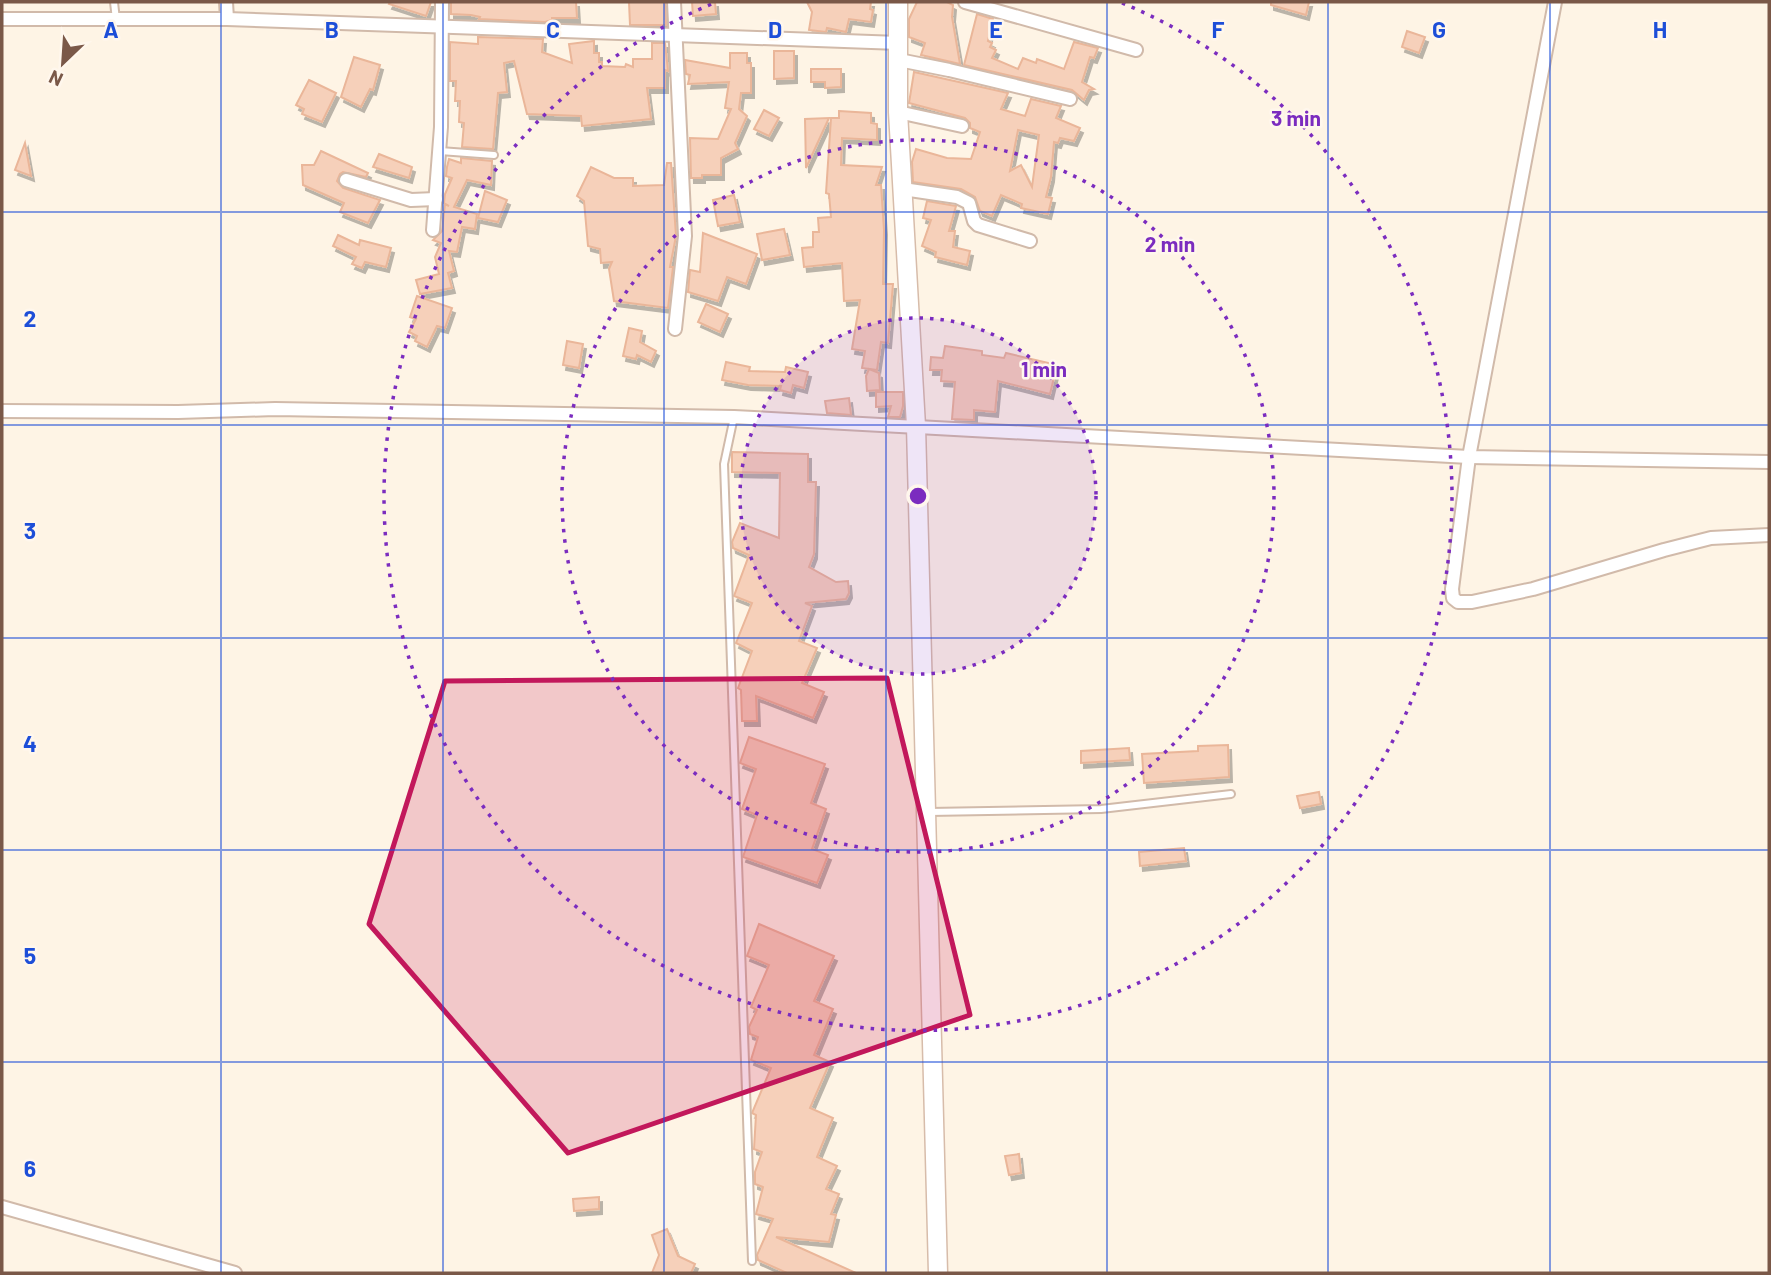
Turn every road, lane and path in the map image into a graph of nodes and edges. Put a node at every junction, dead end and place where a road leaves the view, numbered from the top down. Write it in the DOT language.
graph roads {
  1 [pos="114,2"];
  2 [pos="226,2"];
  3 [pos="442,2"];
  4 [pos="674,2"];
  5 [pos="898,2"];
  6 [pos="965,2"];
  7 [pos="1555,2"];
  8 [pos="2,19"];
  9 [pos="227,19"];
  10 [pos="116,20"];
  11 [pos="441,26"];
  12 [pos="675,36"];
  13 [pos="1136,50"];
  14 [pos="899,52"];
  15 [pos="1070,99"];
  16 [pos="898,112"];
  17 [pos="962,126"];
  18 [pos="440,151"];
  19 [pos="494,155"];
  20 [pos="346,180"];
  21 [pos="903,189"];
  22 [pos="436,200"];
  23 [pos="433,230"];
  24 [pos="1030,241"];
  25 [pos="675,329"];
  26 [pos="2,411"];
  27 [pos="734,417"];
  28 [pos="916,426"];
  29 [pos="1469,457"];
  30 [pos="1769,462"];
  31 [pos="1769,535"];
  32 [pos="1231,794"];
  33 [pos="926,813"];
  34 [pos="2,1207"];
  35 [pos="752,1261"];
  36 [pos="235,1273"];
  37 [pos="938,1273"];
  1 -- 10 [label="lane"];
  2 -- 9 [label="street"];
  3 -- 11 [label="street"];
  4 -- 12 [label="street"];
  5 -- 14 [label="street"];
  6 -- 13 [label="street"];
  7 -- 29 [label="street"];
  8 -- 10 [label="street"];
  9 -- 10 [label="street"];
  9 -- 11 [label="street"];
  11 -- 12 [label="street"];
  11 -- 18 [label="street"];
  12 -- 14 [label="street"];
  12 -- 25 [label="street"];
  14 -- 15 [label="street"];
  14 -- 16 [label="street"];
  16 -- 17 [label="street"];
  16 -- 21 [label="street"];
  18 -- 19 [label="lane"];
  18 -- 22 [label="street"];
  20 -- 22 [label="street"];
  21 -- 24 [label="street"];
  21 -- 28 [label="street"];
  22 -- 23 [label="street"];
  26 -- 27 [label="street"];
  27 -- 28 [label="street"];
  27 -- 35 [label="lane"];
  28 -- 29 [label="street"];
  28 -- 33 [label="street"];
  29 -- 30 [label="street"];
  29 -- 31 [label="street"];
  32 -- 33 [label="lane"];
  33 -- 37 [label="street"];
  34 -- 36 [label="street"];
}
